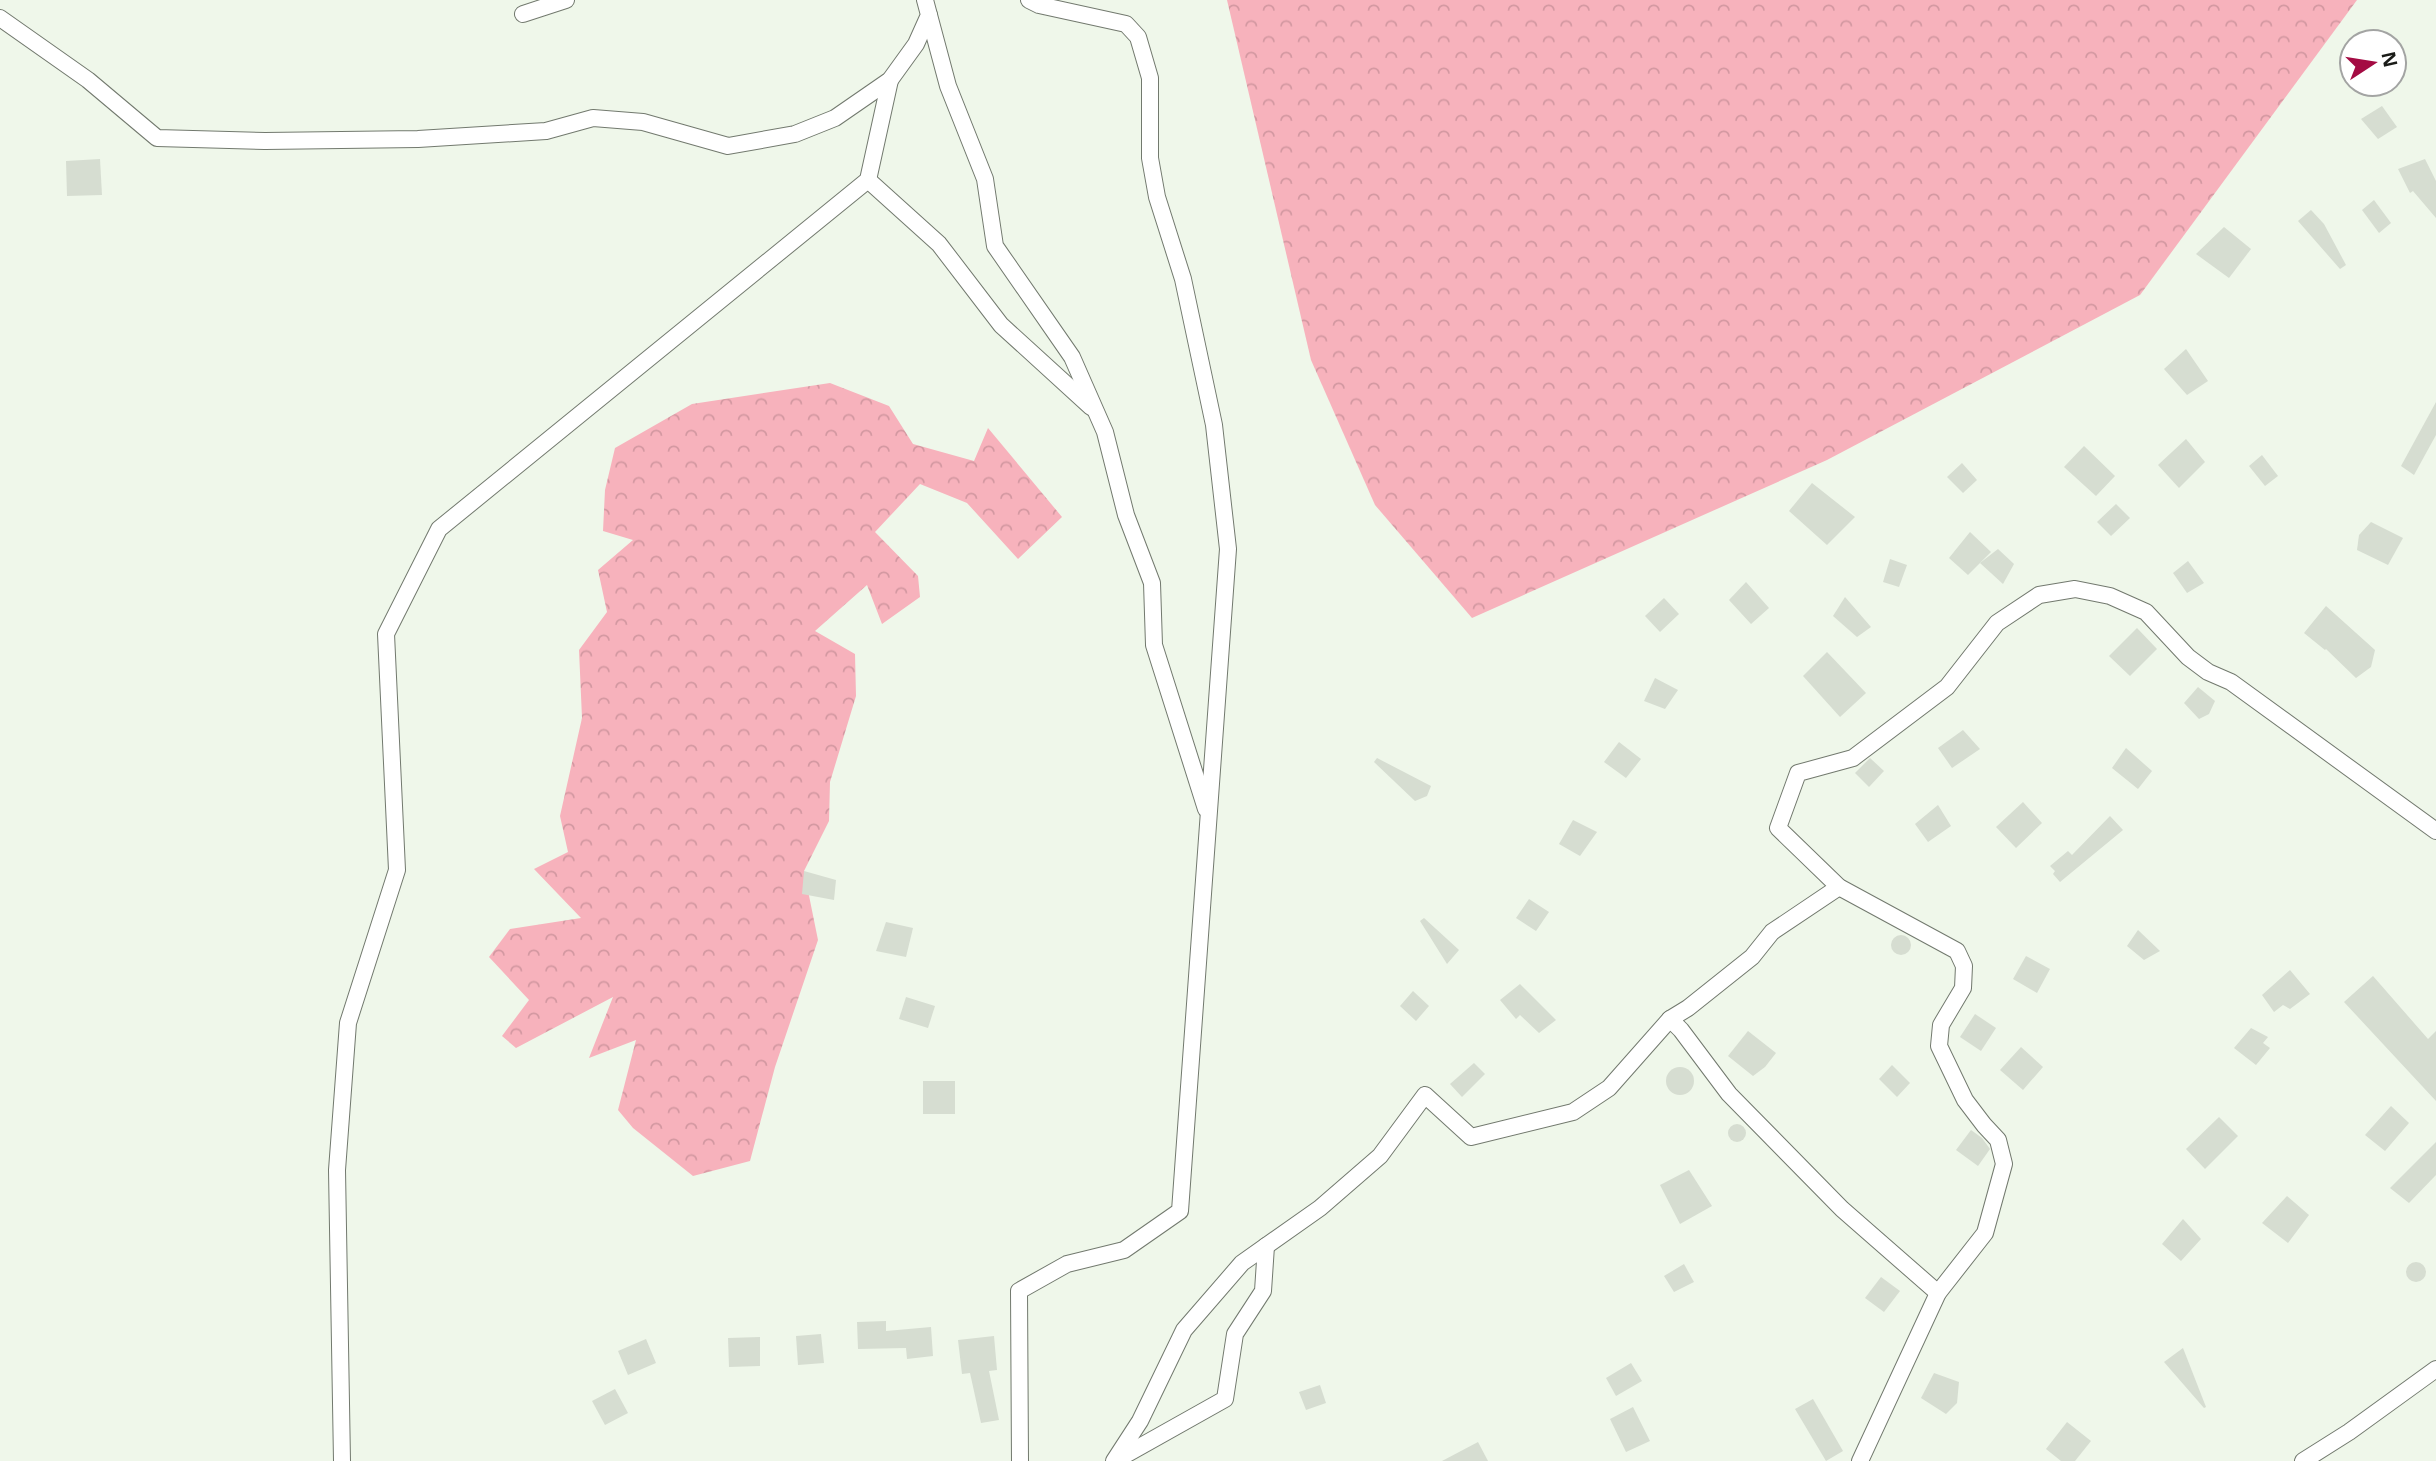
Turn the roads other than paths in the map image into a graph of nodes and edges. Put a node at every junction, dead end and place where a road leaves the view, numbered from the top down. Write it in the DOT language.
graph roads {
  1 [pos="566,0"];
  2 [pos="1029,0"];
  3 [pos="927,7"];
  4 [pos="523,13"];
  5 [pos="0,18"];
  6 [pos="890,80"];
  7 [pos="868,180"];
  8 [pos="1097,412"];
  9 [pos="1208,818"];
  10 [pos="2436,831"];
  11 [pos="1839,887"];
  12 [pos="1670,1019"];
  13 [pos="1266,1247"];
  14 [pos="1938,1293"];
  15 [pos="2436,1369"];
  16 [pos="342,1461"];
  17 [pos="1020,1461"];
  18 [pos="1114,1461"];
  19 [pos="1860,1461"];
  20 [pos="2303,1461"];
  1 -- 4 [label="street"];
  2 -- 9 [label="street"];
  3 -- 6 [label="street"];
  3 -- 8 [label="street"];
  5 -- 6 [label="street"];
  6 -- 7 [label="street"];
  7 -- 8 [label="street"];
  7 -- 16 [label="street"];
  8 -- 9 [label="street"];
  9 -- 17 [label="street"];
  10 -- 11 [label="street"];
  11 -- 12 [label="street"];
  11 -- 14 [label="street"];
  12 -- 13 [label="street"];
  12 -- 14 [label="street"];
  13 -- 18 [label="street"];
  13 -- 18 [label="street"];
  14 -- 19 [label="street"];
  15 -- 20 [label="street"];
}
